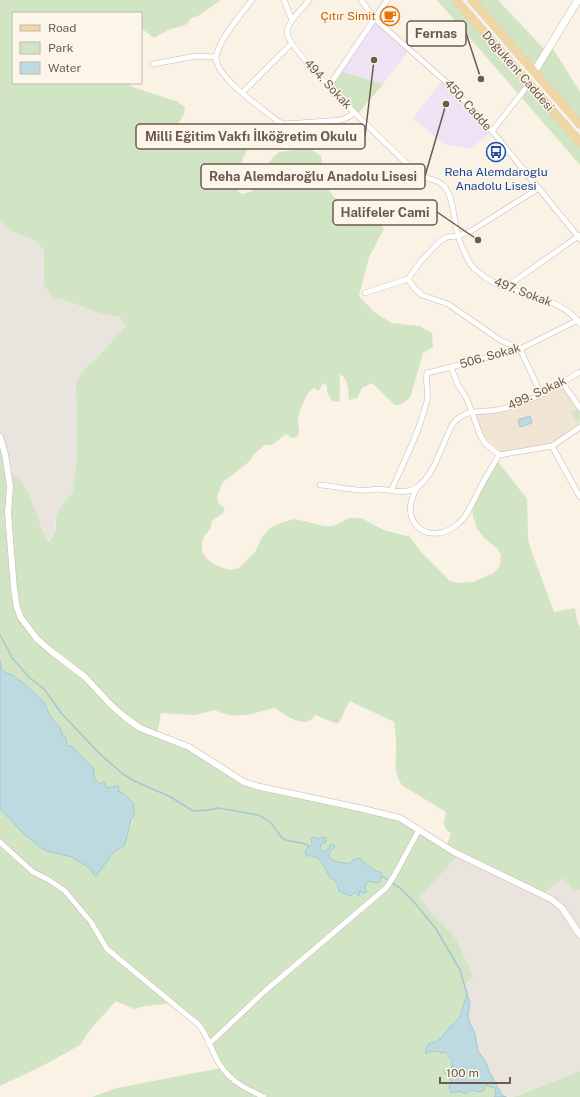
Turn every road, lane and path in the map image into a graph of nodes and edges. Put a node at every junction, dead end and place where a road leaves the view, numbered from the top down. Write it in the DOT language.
graph roads {
  1 [pos="252,0"];
  2 [pos="284,0"];
  3 [pos="309,0"];
  4 [pos="361,0"];
  5 [pos="387,0"];
  6 [pos="456,0"];
  7 [pos="472,0"];
  8 [pos="578,0"];
  9 [pos="374,18"];
  10 [pos="292,20"];
  11 [pos="291,44"];
  12 [pos="216,57"];
  13 [pos="153,64"];
  14 [pos="534,72"];
  15 [pos="529,84"];
  16 [pos="329,86"];
  17 [pos="243,92"];
  18 [pos="354,112"];
  19 [pos="580,124"];
  20 [pos="492,131"];
  21 [pos="580,142"];
  22 [pos="539,188"];
  23 [pos="458,236"];
  24 [pos="579,237"];
  25 [pos="408,279"];
  26 [pos="506,287"];
  27 [pos="365,293"];
  28 [pos="579,322"];
  29 [pos="520,350"];
  30 [pos="451,367"];
  31 [pos="580,372"];
  32 [pos="562,382"];
  33 [pos="541,394"];
  34 [pos="580,408"];
  35 [pos="472,412"];
  36 [pos="580,427"];
  37 [pos="0,437"];
  38 [pos="552,446"];
  39 [pos="498,455"];
  40 [pos="320,485"];
  41 [pos="417,488"];
  42 [pos="391,491"];
  43 [pos="580,496"];
  44 [pos="419,830"];
  45 [pos="0,842"];
  46 [pos="580,935"];
  47 [pos="209,1044"];
  48 [pos="264,1097"];
  1 -- 12 [label="street"];
  2 -- 10 [label="street"];
  3 -- 10 [label="street"];
  4 -- 9 [label="street, 450. Cadde"];
  5 -- 9 [label="street"];
  6 -- 15 [label="main road, Doğukent Caddesi"];
  7 -- 14 [label="main road, Doğukent Caddesi"];
  8 -- 14 [label="main road"];
  9 -- 16 [label="street"];
  9 -- 20 [label="street, 450. Cadde"];
  10 -- 11 [label="street, 494. Sokak"];
  11 -- 16 [label="street, 494. Sokak"];
  11 -- 17 [label="street"];
  12 -- 13 [label="street"];
  12 -- 17 [label="street"];
  14 -- 15 [label="main road"];
  14 -- 19 [label="main road, Doğukent Caddesi"];
  15 -- 20 [label="street"];
  15 -- 21 [label="main road, Doğukent Caddesi"];
  16 -- 18 [label="street, 494. Sokak"];
  17 -- 18 [label="street"];
  18 -- 23 [label="street, 494. Sokak"];
  20 -- 22 [label="street, 450. Cadde"];
  22 -- 23 [label="street"];
  22 -- 24 [label="street, 450. Cadde"];
  23 -- 25 [label="street"];
  23 -- 26 [label="street, 497. Sokak"];
  24 -- 26 [label="street"];
  25 -- 27 [label="street"];
  25 -- 29 [label="street"];
  26 -- 28 [label="street, 497. Sokak"];
  28 -- 29 [label="street, 506. Sokak"];
  29 -- 30 [label="street, 506. Sokak"];
  29 -- 33 [label="street"];
  30 -- 35 [label="street, 506. Sokak"];
  30 -- 42 [label="street"];
  31 -- 32 [label="street, 499. Sokak"];
  32 -- 33 [label="street, 499. Sokak"];
  32 -- 34 [label="street"];
  33 -- 35 [label="street, 499. Sokak"];
  35 -- 39 [label="street, 506. Sokak"];
  35 -- 41 [label="street, 499. Sokak"];
  36 -- 38 [label="street"];
  37 -- 44 [label="street"];
  38 -- 39 [label="street"];
  38 -- 43 [label="street"];
  39 -- 41 [label="street"];
  40 -- 42 [label="street"];
  41 -- 42 [label="street"];
  44 -- 46 [label="street"];
  44 -- 47 [label="street"];
  45 -- 47 [label="street"];
  47 -- 48 [label="street"];
}
